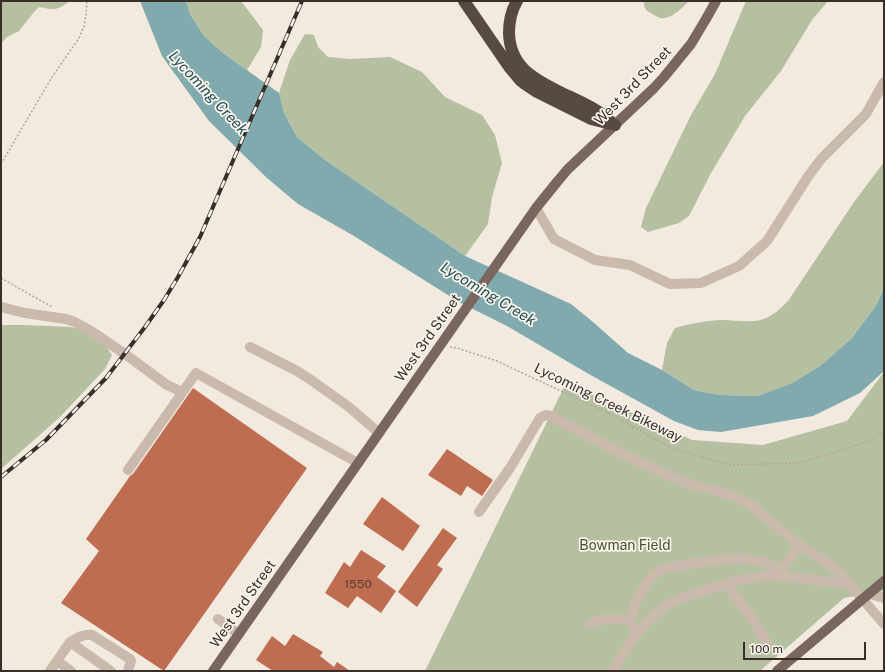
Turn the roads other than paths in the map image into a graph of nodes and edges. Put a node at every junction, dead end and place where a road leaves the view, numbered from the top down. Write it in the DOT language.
graph roads {
  1 [pos="464,1"];
  2 [pos="517,1"];
  3 [pos="716,1"];
  4 [pos="884,82"];
  5 [pos="615,125"];
  6 [pos="536,208"];
  7 [pos="1,307"];
  8 [pos="250,347"];
  9 [pos="182,392"];
  10 [pos="379,433"];
  11 [pos="358,463"];
  12 [pos="128,470"];
  13 [pos="479,512"];
  14 [pos="799,545"];
  15 [pos="779,573"];
  16 [pos="884,581"];
  17 [pos="726,584"];
  18 [pos="851,585"];
  19 [pos="866,597"];
  20 [pos="884,598"];
  21 [pos="218,619"];
  22 [pos="630,620"];
  23 [pos="590,624"];
  24 [pos="884,624"];
  25 [pos="239,634"];
  26 [pos="636,634"];
  27 [pos="70,642"];
  28 [pos="767,643"];
  29 [pos="57,661"];
  30 [pos="50,671"];
  31 [pos="71,671"];
  32 [pos="111,671"];
  33 [pos="128,671"];
  34 [pos="213,671"];
  35 [pos="613,671"];
  36 [pos="777,671"];
  1 -- 5 [label="highway"];
  2 -- 5 [label="highway"];
  3 -- 5 [label="main road, West 3rd Street"];
  4 -- 6 [label="street"];
  5 -- 6 [label="main road, West 3rd Street"];
  6 -- 10 [label="main road, West 3rd Street"];
  7 -- 9 [label="street"];
  8 -- 10 [label="street"];
  9 -- 11 [label="street"];
  9 -- 12 [label="street"];
  10 -- 11 [label="main road, West 3rd Street"];
  11 -- 25 [label="main road, West 3rd Street"];
  13 -- 14 [label="street"];
  14 -- 15 [label="street"];
  14 -- 18 [label="street"];
  15 -- 17 [label="street"];
  15 -- 18 [label="street"];
  15 -- 22 [label="street"];
  16 -- 19 [label="main road"];
  17 -- 26 [label="street"];
  17 -- 28 [label="street"];
  18 -- 19 [label="street"];
  19 -- 20 [label="street"];
  19 -- 24 [label="street"];
  19 -- 36 [label="main road"];
  21 -- 25 [label="street"];
  22 -- 23 [label="street"];
  22 -- 26 [label="street"];
  25 -- 34 [label="main road, West 3rd Street"];
  26 -- 35 [label="street"];
  27 -- 29 [label="street"];
  27 -- 32 [label="street"];
  27 -- 33 [label="street"];
  29 -- 30 [label="street"];
  29 -- 31 [label="street"];
}
